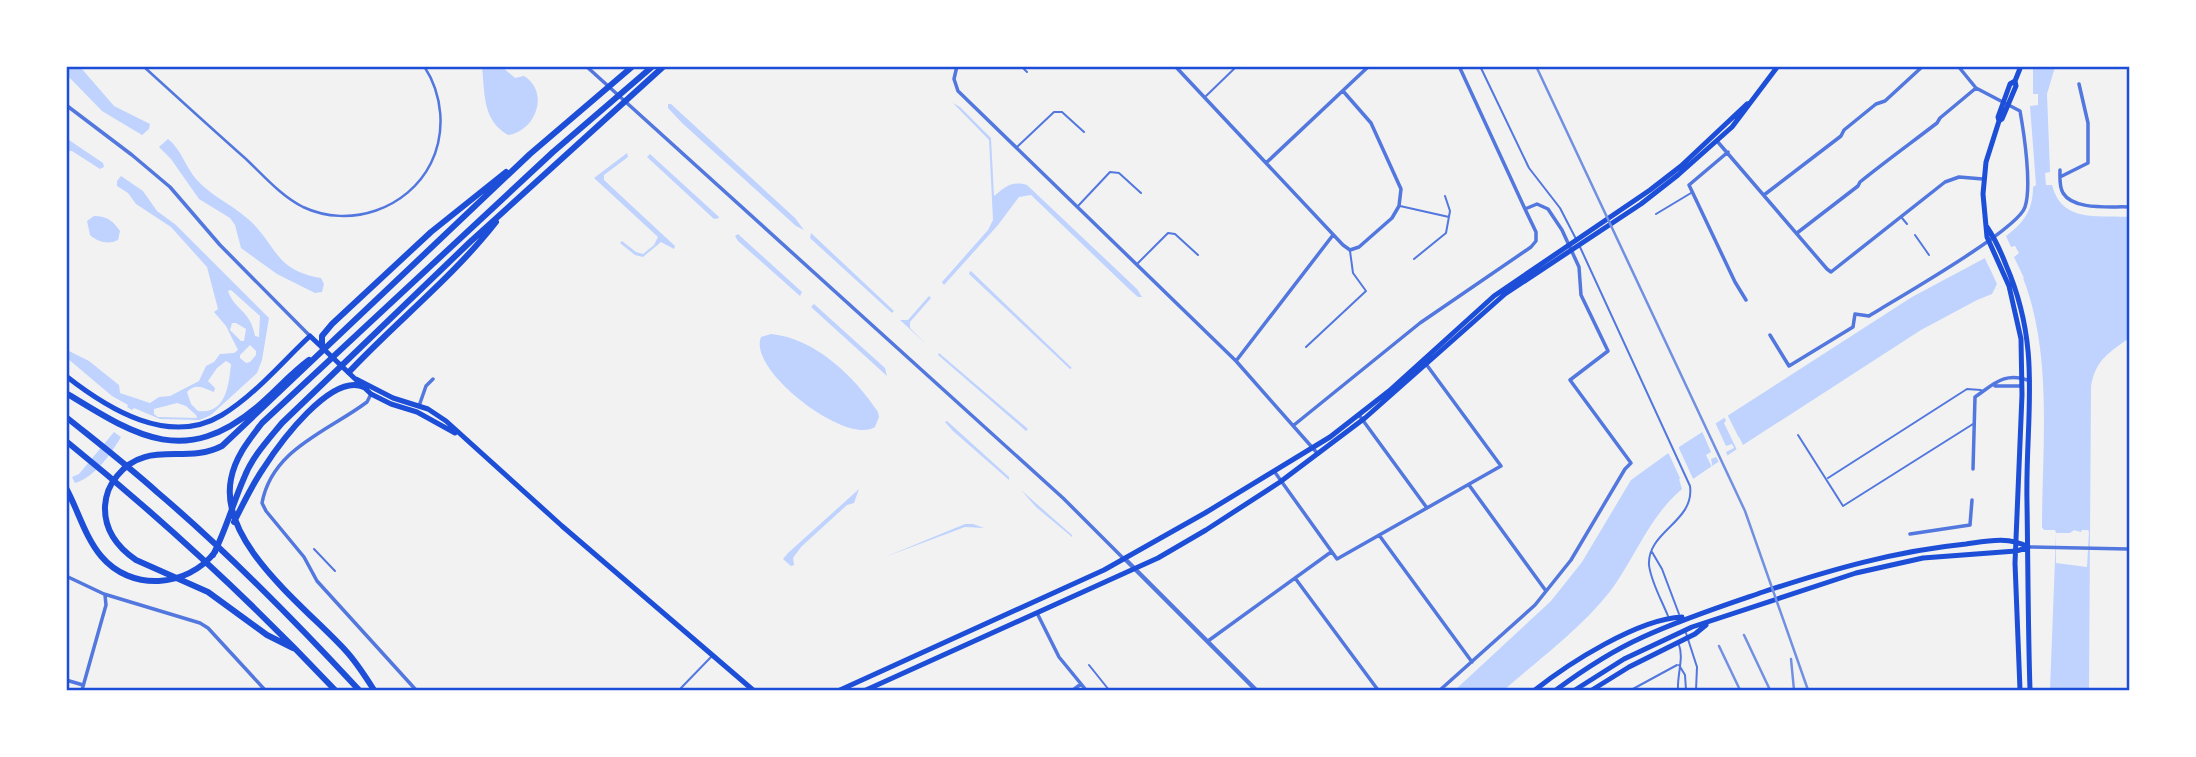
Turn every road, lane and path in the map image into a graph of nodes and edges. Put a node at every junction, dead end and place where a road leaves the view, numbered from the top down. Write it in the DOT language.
graph roads {
  1 [pos="143,66"];
  2 [pos="424,66"];
  3 [pos="586,66"];
  4 [pos="633,66"];
  5 [pos="653,66"];
  6 [pos="664,66"];
  7 [pos="957,66"];
  8 [pos="1021,66"];
  9 [pos="1175,66"];
  10 [pos="1237,66"];
  11 [pos="1369,66"];
  12 [pos="1459,66"];
  13 [pos="1480,66"];
  14 [pos="1778,66"];
  15 [pos="1923,66"];
  16 [pos="1958,66"];
  17 [pos="2021,66"];
  18 [pos="1027,72"];
  19 [pos="2079,84"];
  20 [pos="1976,88"];
  21 [pos="1343,91"];
  22 [pos="1205,98"];
  23 [pos="2004,101"];
  24 [pos="66,105"];
  25 [pos="1084,132"];
  26 [pos="1714,139"];
  27 [pos="1016,148"];
  28 [pos="1728,152"];
  29 [pos="530,154"];
  30 [pos="1266,163"];
  31 [pos="2060,170"];
  32 [pos="2060,177"];
  33 [pos="1983,179"];
  34 [pos="1693,192"];
  35 [pos="1141,193"];
  36 [pos="1764,195"];
  37 [pos="1446,196"];
  38 [pos="508,206"];
  39 [pos="1399,206"];
  40 [pos="1077,207"];
  41 [pos="2130,207"];
  42 [pos="1525,209"];
  43 [pos="1656,215"];
  44 [pos="1901,217"];
  45 [pos="1450,218"];
  46 [pos="1907,224"];
  47 [pos="1797,233"];
  48 [pos="1332,234"];
  49 [pos="1914,235"];
  50 [pos="1991,239"];
  51 [pos="1350,250"];
  52 [pos="1929,255"];
  53 [pos="1198,256"];
  54 [pos="1414,259"];
  55 [pos="1136,264"];
  56 [pos="1936,266"];
  57 [pos="1940,272"];
  58 [pos="2012,285"];
  59 [pos="1746,300"];
  60 [pos="1770,335"];
  61 [pos="310,336"];
  62 [pos="323,346"];
  63 [pos="1306,346"];
  64 [pos="1236,361"];
  65 [pos="1425,362"];
  66 [pos="305,366"];
  67 [pos="349,372"];
  68 [pos="66,376"];
  69 [pos="2022,378"];
  70 [pos="356,379"];
  71 [pos="433,379"];
  72 [pos="2030,381"];
  73 [pos="1993,386"];
  74 [pos="2022,386"];
  75 [pos="364,387"];
  76 [pos="1986,390"];
  77 [pos="66,393"];
  78 [pos="371,394"];
  79 [pos="418,408"];
  80 [pos="66,417"];
  81 [pos="1361,418"];
  82 [pos="1974,423"];
  83 [pos="1294,425"];
  84 [pos="1798,435"];
  85 [pos="66,441"];
  86 [pos="1312,448"];
  87 [pos="1318,455"];
  88 [pos="1973,469"];
  89 [pos="1274,471"];
  90 [pos="1826,479"];
  91 [pos="1280,482"];
  92 [pos="1469,485"];
  93 [pos="66,488"];
  94 [pos="1972,500"];
  95 [pos="1427,508"];
  96 [pos="1910,534"];
  97 [pos="1379,535"];
  98 [pos="2130,536"];
  99 [pos="2017,540"];
  100 [pos="2028,547"];
  101 [pos="314,549"];
  102 [pos="2129,549"];
  103 [pos="1651,551"];
  104 [pos="2016,551"];
  105 [pos="1331,552"];
  106 [pos="214,555"];
  107 [pos="1125,559"];
  108 [pos="2130,560"];
  109 [pos="1135,569"];
  110 [pos="335,571"];
  111 [pos="66,576"];
  112 [pos="1295,578"];
  113 [pos="1546,591"];
  114 [pos="104,594"];
  115 [pos="1037,613"];
  116 [pos="1709,623"];
  117 [pos="1658,626"];
  118 [pos="1207,642"];
  119 [pos="293,648"];
  120 [pos="711,657"];
  121 [pos="1472,662"];
  122 [pos="1678,664"];
  123 [pos="1089,665"];
  124 [pos="66,680"];
  125 [pos="738,680"];
  126 [pos="1081,684"];
  127 [pos="83,685"];
  128 [pos="681,688"];
  129 [pos="82,691"];
  130 [pos="265,691"];
  131 [pos="335,691"];
  132 [pos="359,691"];
  133 [pos="373,691"];
  134 [pos="416,691"];
  135 [pos="746,691"];
  136 [pos="753,691"];
  137 [pos="840,691"];
  138 [pos="866,691"];
  139 [pos="1073,691"];
  140 [pos="1086,691"];
  141 [pos="1109,691"];
  142 [pos="1256,691"];
  143 [pos="1378,691"];
  144 [pos="1440,691"];
  145 [pos="1535,691"];
  146 [pos="1556,691"];
  147 [pos="1575,691"];
  148 [pos="1592,691"];
  149 [pos="1631,691"];
  150 [pos="1678,691"];
  151 [pos="1686,691"];
  152 [pos="1696,691"];
  153 [pos="2020,691"];
  154 [pos="2029,691"];
  1 -- 2 [label="street"];
  3 -- 107 [label="street"];
  4 -- 29 [label="highway"];
  5 -- 133 [label="highway"];
  6 -- 38 [label="highway"];
  7 -- 27 [label="street"];
  8 -- 18 [label="lane"];
  9 -- 22 [label="street"];
  10 -- 22 [label="lane"];
  11 -- 21 [label="street"];
  12 -- 42 [label="street"];
  13 -- 103 [label="lane"];
  14 -- 26 [label="main road"];
  15 -- 36 [label="street"];
  16 -- 20 [label="street"];
  17 -- 23 [label="main road"];
  19 -- 32 [label="street"];
  20 -- 23 [label="street"];
  20 -- 47 [label="street"];
  21 -- 30 [label="street"];
  21 -- 39 [label="street"];
  22 -- 30 [label="street"];
  23 -- 33 [label="main road"];
  23 -- 50 [label="street"];
  24 -- 61 [label="street"];
  25 -- 27 [label="lane"];
  26 -- 28 [label="street"];
  26 -- 65 [label="main road"];
  27 -- 40 [label="street"];
  28 -- 34 [label="street"];
  28 -- 36 [label="street"];
  29 -- 62 [label="highway"];
  29 -- 66 [label="highway"];
  30 -- 48 [label="street"];
  31 -- 32 [label="street"];
  32 -- 41 [label="street"];
  33 -- 44 [label="street"];
  33 -- 50 [label="main road"];
  34 -- 43 [label="lane"];
  34 -- 59 [label="street"];
  35 -- 40 [label="lane"];
  36 -- 47 [label="street"];
  37 -- 45 [label="lane"];
  38 -- 67 [label="highway"];
  38 -- 106 [label="highway"];
  39 -- 45 [label="lane"];
  39 -- 51 [label="street"];
  40 -- 55 [label="street"];
  42 -- 83 [label="street"];
  42 -- 113 [label="street"];
  44 -- 46 [label="lane"];
  44 -- 47 [label="street"];
  45 -- 54 [label="lane"];
  48 -- 51 [label="street"];
  48 -- 64 [label="street"];
  49 -- 52 [label="lane"];
  50 -- 57 [label="street"];
  50 -- 58 [label="main road"];
  51 -- 63 [label="lane"];
  53 -- 55 [label="lane"];
  55 -- 64 [label="street"];
  56 -- 57 [label="lane"];
  57 -- 60 [label="street"];
  58 -- 69 [label="main road"];
  58 -- 72 [label="main road"];
  61 -- 62 [label="main road"];
  61 -- 68 [label="main road"];
  62 -- 67 [label="main road"];
  64 -- 83 [label="street"];
  65 -- 81 [label="main road"];
  65 -- 92 [label="street"];
  66 -- 77 [label="highway"];
  66 -- 119 [label="highway"];
  67 -- 70 [label="main road"];
  69 -- 72 [label="street"];
  69 -- 73 [label="street"];
  69 -- 74 [label="main road"];
  70 -- 75 [label="main road"];
  70 -- 79 [label="main road"];
  71 -- 79 [label="street"];
  72 -- 74 [label="street"];
  72 -- 100 [label="main road"];
  73 -- 74 [label="street"];
  73 -- 76 [label="street"];
  74 -- 99 [label="main road"];
  75 -- 78 [label="main road"];
  75 -- 106 [label="highway"];
  76 -- 82 [label="street"];
  76 -- 90 [label="lane"];
  78 -- 79 [label="main road"];
  78 -- 134 [label="street"];
  79 -- 120 [label="main road"];
  80 -- 132 [label="highway"];
  81 -- 86 [label="main road"];
  81 -- 87 [label="main road"];
  81 -- 95 [label="street"];
  82 -- 88 [label="street"];
  82 -- 90 [label="lane"];
  83 -- 86 [label="street"];
  84 -- 90 [label="lane"];
  85 -- 119 [label="highway"];
  86 -- 87 [label="street"];
  86 -- 89 [label="main road"];
  87 -- 91 [label="main road"];
  89 -- 91 [label="street"];
  89 -- 107 [label="main road"];
  91 -- 105 [label="street"];
  91 -- 109 [label="main road"];
  92 -- 95 [label="street"];
  92 -- 113 [label="street"];
  93 -- 106 [label="highway"];
  94 -- 96 [label="street"];
  95 -- 97 [label="street"];
  97 -- 105 [label="street"];
  97 -- 121 [label="street"];
  98 -- 102 [label="street"];
  99 -- 100 [label="main road"];
  99 -- 104 [label="main road"];
  99 -- 117 [label="main road"];
  100 -- 102 [label="street"];
  100 -- 104 [label="main road"];
  100 -- 154 [label="main road"];
  101 -- 110 [label="lane"];
  102 -- 108 [label="street"];
  103 -- 122 [label="lane"];
  103 -- 152 [label="lane"];
  104 -- 116 [label="main road"];
  104 -- 153 [label="main road"];
  105 -- 112 [label="street"];
  107 -- 109 [label="street"];
  107 -- 137 [label="main road"];
  109 -- 115 [label="main road"];
  109 -- 118 [label="street"];
  111 -- 114 [label="street"];
  112 -- 118 [label="street"];
  112 -- 143 [label="street"];
  113 -- 121 [label="street"];
  114 -- 127 [label="street"];
  114 -- 130 [label="street"];
  115 -- 126 [label="street"];
  115 -- 138 [label="main road"];
  116 -- 147 [label="main road"];
  116 -- 148 [label="main road"];
  117 -- 145 [label="main road"];
  117 -- 146 [label="main road"];
  118 -- 142 [label="street"];
  119 -- 131 [label="highway"];
  120 -- 125 [label="main road"];
  120 -- 128 [label="lane"];
  121 -- 144 [label="street"];
  122 -- 149 [label="lane"];
  122 -- 150 [label="lane"];
  122 -- 151 [label="lane"];
  123 -- 141 [label="lane"];
  124 -- 127 [label="street"];
  125 -- 135 [label="main road"];
  125 -- 136 [label="main road"];
  126 -- 139 [label="street"];
  126 -- 140 [label="street"];
  127 -- 129 [label="street"];
}
